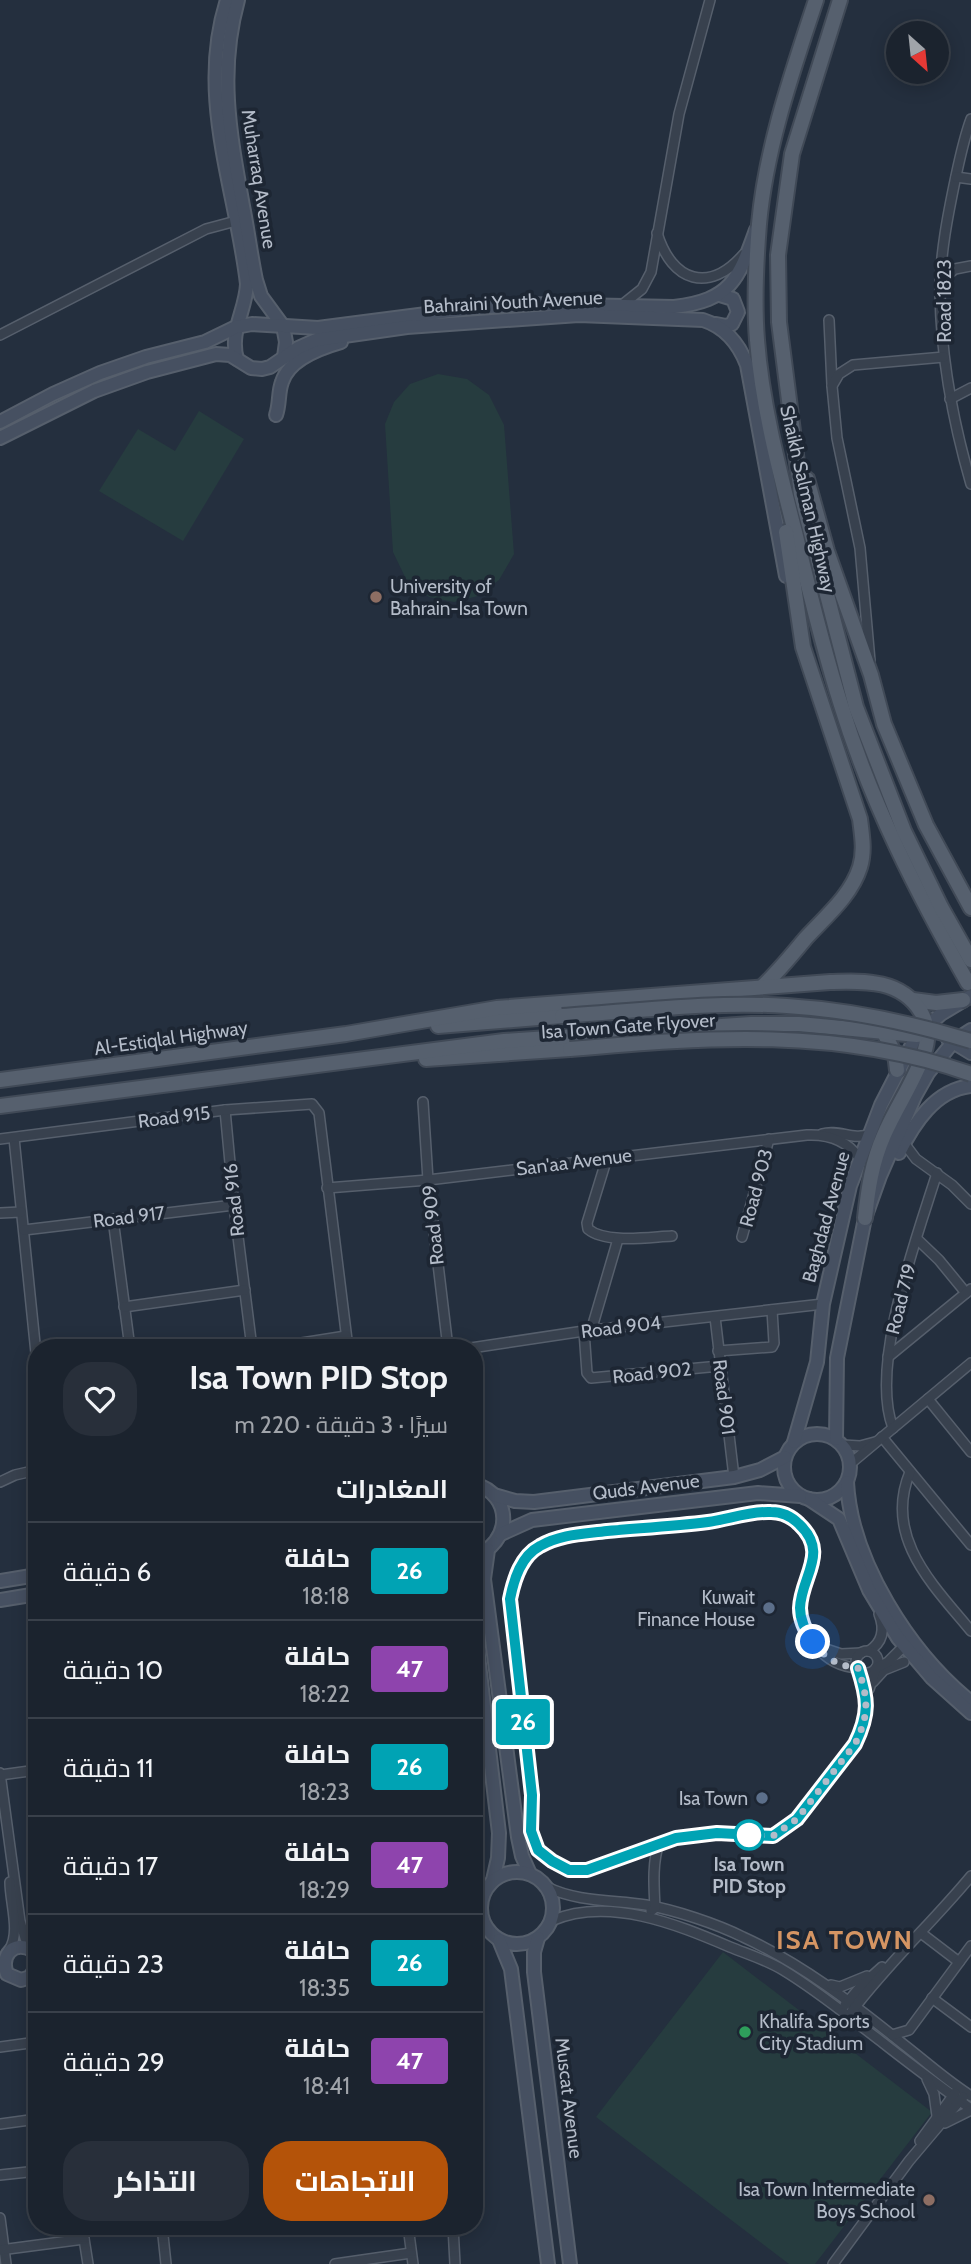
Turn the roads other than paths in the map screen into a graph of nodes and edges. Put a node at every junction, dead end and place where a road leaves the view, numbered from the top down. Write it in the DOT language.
graph roads {
  1 [pos="227,0"];
  2 [pos="238,0"];
  3 [pos="710,0"];
  4 [pos="816,0"];
  5 [pos="843,0"];
  6 [pos="971,119"];
  7 [pos="956,177"];
  8 [pos="971,179"];
  9 [pos="236,221"];
  10 [pos="759,222"];
  11 [pos="657,232"];
  12 [pos="750,248"];
  13 [pos="944,248"];
  14 [pos="967,266"];
  15 [pos="942,279"];
  16 [pos="720,295"];
  17 [pos="622,306"];
  18 [pos="829,320"];
  19 [pos="712,323"];
  20 [pos="283,326"];
  21 [pos="236,327"];
  22 [pos="407,327"];
  23 [pos="0,335"];
  24 [pos="284,357"];
  25 [pos="944,357"];
  26 [pos="237,359"];
  27 [pos="832,386"];
  28 [pos="971,388"];
  29 [pos="950,399"];
  30 [pos="791,413"];
  31 [pos="275,415"];
  32 [pos="0,422"];
  33 [pos="0,438"];
  34 [pos="779,467"];
  35 [pos="970,480"];
  36 [pos="803,647"];
  37 [pos="871,675"];
  38 [pos="971,908"];
  39 [pos="802,942"];
  40 [pos="971,960"];
  41 [pos="790,984"];
  42 [pos="762,987"];
  43 [pos="967,993"];
  44 [pos="913,1000"];
  45 [pos="799,1024"];
  46 [pos="971,1030"];
  47 [pos="884,1032"];
  48 [pos="924,1032"];
  49 [pos="346,1034"];
  50 [pos="954,1041"];
  51 [pos="971,1041"];
  52 [pos="971,1053"];
  53 [pos="285,1068"];
  54 [pos="897,1070"];
  55 [pos="971,1074"];
  56 [pos="0,1080"];
  57 [pos="971,1086"];
  58 [pos="423,1102"];
  59 [pos="0,1106"];
  60 [pos="225,1110"];
  61 [pos="870,1134"];
  62 [pos="821,1135"];
  63 [pos="14,1138"];
  64 [pos="0,1139"];
  65 [pos="769,1139"];
  66 [pos="904,1143"];
  67 [pos="896,1157"];
  68 [pos="607,1158"];
  69 [pos="860,1159"];
  70 [pos="916,1159"];
  71 [pos="937,1173"];
  72 [pos="428,1180"];
  73 [pos="327,1188"];
  74 [pos="971,1204"];
  75 [pos="234,1205"];
  76 [pos="22,1212"];
  77 [pos="0,1213"];
  78 [pos="865,1218"];
  79 [pos="113,1219"];
  80 [pos="24,1230"];
  81 [pos="671,1236"];
  82 [pos="742,1237"];
  83 [pos="917,1238"];
  84 [pos="618,1239"];
  85 [pos="245,1290"];
  86 [pos="969,1291"];
  87 [pos="823,1304"];
  88 [pos="124,1307"];
  89 [pos="772,1310"];
  90 [pos="715,1317"];
  91 [pos="587,1331"];
  92 [pos="346,1336"];
  93 [pos="35,1339"];
  94 [pos="129,1339"];
  95 [pos="251,1339"];
  96 [pos="327,1339"];
  97 [pos="346,1339"];
  98 [pos="447,1339"];
  99 [pos="483,1346"];
  100 [pos="718,1351"];
  101 [pos="888,1357"];
  102 [pos="971,1363"];
  103 [pos="720,1366"];
  104 [pos="928,1399"];
  105 [pos="893,1428"];
  106 [pos="879,1439"];
  107 [pos="794,1442"];
  108 [pos="840,1442"];
  109 [pos="969,1446"];
  110 [pos="785,1457"];
  111 [pos="850,1464"];
  112 [pos="28,1472"];
  113 [pos="910,1472"];
  114 [pos="734,1477"];
  115 [pos="0,1482"];
  116 [pos="847,1482"];
  117 [pos="483,1488"];
  118 [pos="494,1495"];
  119 [pos="805,1498"];
  120 [pos="501,1534"];
  121 [pos="971,1545"];
  122 [pos="488,1550"];
  123 [pos="483,1552"];
  124 [pos="28,1576"];
  125 [pos="0,1581"];
  126 [pos="869,1590"];
  127 [pos="28,1595"];
  128 [pos="0,1600"];
  129 [pos="971,1631"];
  130 [pos="905,1638"];
  131 [pos="813,1642"];
  132 [pos="868,1652"];
  133 [pos="888,1662"];
  134 [pos="904,1662"];
  135 [pos="920,1665"];
  136 [pos="858,1668"];
  137 [pos="876,1668"];
  138 [pos="868,1693"];
  139 [pos="971,1702"];
  140 [pos="971,1713"];
  141 [pos="483,1719"];
  142 [pos="483,1737"];
  143 [pos="487,1741"];
  144 [pos="28,1771"];
  145 [pos="0,1774"];
  146 [pos="659,1843"];
  147 [pos="647,1847"];
  148 [pos="655,1858"];
  149 [pos="12,1870"];
  150 [pos="530,1874"];
  151 [pos="971,1876"];
  152 [pos="493,1880"];
  153 [pos="547,1887"];
  154 [pos="483,1892"];
  155 [pos="653,1893"];
  156 [pos="641,1905"];
  157 [pos="655,1908"];
  158 [pos="633,1915"];
  159 [pos="551,1921"];
  160 [pos="483,1929"];
  161 [pos="921,1933"];
  162 [pos="538,1938"];
  163 [pos="499,1940"];
  164 [pos="28,1942"];
  165 [pos="28,1951"];
  166 [pos="970,1951"];
  167 [pos="897,1956"];
  168 [pos="4,1957"];
  169 [pos="959,1962"];
  170 [pos="878,1971"];
  171 [pos="4,1975"];
  172 [pos="28,1978"];
  173 [pos="827,1984"];
  174 [pos="932,1998"];
  175 [pos="852,2003"];
  176 [pos="845,2013"];
  177 [pos="971,2027"];
  178 [pos="909,2030"];
  179 [pos="892,2035"];
  180 [pos="28,2043"];
  181 [pos="0,2046"];
  182 [pos="910,2049"];
  183 [pos="924,2075"];
  184 [pos="962,2095"];
  185 [pos="971,2110"];
  186 [pos="937,2116"];
  187 [pos="28,2120"];
  188 [pos="0,2124"];
  189 [pos="935,2131"];
  190 [pos="909,2161"];
  191 [pos="28,2172"];
  192 [pos="0,2175"];
  193 [pos="0,2218"];
  194 [pos="83,2235"];
  195 [pos="163,2235"];
  196 [pos="409,2235"];
  197 [pos="453,2235"];
  198 [pos="83,2239"];
  199 [pos="2,2249"];
  200 [pos="411,2253"];
  201 [pos="6,2264"];
  202 [pos="88,2264"];
  203 [pos="166,2264"];
  204 [pos="335,2264"];
  205 [pos="413,2264"];
  206 [pos="455,2264"];
  207 [pos="548,2264"];
  208 [pos="570,2264"];
  209 [pos="833,2264"];
  1 -- 9 [label="street, Muharraq Avenue"];
  2 -- 20 [label="street, Muharraq Avenue"];
  3 -- 11 [label="street"];
  4 -- 10 [label="main road, Shaikh Salman Highway"];
  5 -- 30 [label="main road, Shaikh Salman Highway"];
  6 -- 7 [label="street, Road 1823"];
  7 -- 8 [label="street"];
  7 -- 13 [label="street, Road 1823"];
  9 -- 21 [label="street, Muharraq Avenue"];
  9 -- 23 [label="street"];
  10 -- 12 [label="street"];
  10 -- 34 [label="main road, Shaikh Salman Highway"];
  11 -- 12 [label="street"];
  11 -- 17 [label="street"];
  12 -- 16 [label="street"];
  13 -- 14 [label="street"];
  13 -- 15 [label="street, Road 1823"];
  14 -- 15 [label="street"];
  15 -- 25 [label="street, Road 1823"];
  16 -- 17 [label="street, Bahraini Youth Avenue"];
  16 -- 19 [label="street"];
  17 -- 20 [label="street, Bahraini Youth Avenue"];
  18 -- 27 [label="street"];
  19 -- 22 [label="street, Bahraini Youth Avenue"];
  19 -- 36 [label="street"];
  20 -- 21 [label="street, Bahraini Youth Avenue"];
  20 -- 24 [label="street"];
  21 -- 26 [label="street, Muharraq Avenue"];
  21 -- 32 [label="street, Bahraini Youth Avenue"];
  22 -- 24 [label="street, Bahraini Youth Avenue"];
  22 -- 31 [label="street"];
  24 -- 26 [label="street, Bahraini Youth Avenue"];
  25 -- 27 [label="street"];
  25 -- 29 [label="street, Road 1823"];
  26 -- 33 [label="street, Bahraini Youth Avenue"];
  27 -- 37 [label="street"];
  28 -- 29 [label="street"];
  29 -- 35 [label="street, Road 1823"];
  30 -- 37 [label="main road"];
  30 -- 40 [label="main road, Shaikh Salman Highway"];
  34 -- 36 [label="main road"];
  34 -- 43 [label="main road, Shaikh Salman Highway"];
  36 -- 39 [label="main road"];
  37 -- 38 [label="main road"];
  39 -- 41 [label="main road"];
  39 -- 42 [label="main road"];
  41 -- 42 [label="main road"];
  41 -- 44 [label="main road"];
  41 -- 45 [label="main road"];
  42 -- 49 [label="main road"];
  43 -- 44 [label="main road"];
  43 -- 48 [label="street, Baghdad Avenue"];
  44 -- 48 [label="main road"];
  45 -- 47 [label="main road"];
  45 -- 53 [label="main road"];
  46 -- 50 [label="street, Baghdad Avenue"];
  47 -- 48 [label="main road"];
  47 -- 54 [label="main road"];
  48 -- 50 [label="street"];
  48 -- 54 [label="street, Baghdad Avenue"];
  48 -- 78 [label="main road"];
  49 -- 51 [label="main road, Isa Town Gate Flyover, bridge"];
  49 -- 56 [label="main road, Al-Estiqlal Highway"];
  50 -- 52 [label="street"];
  50 -- 78 [label="street, Baghdad Avenue"];
  53 -- 55 [label="main road, Isa Town Gate Flyover, bridge"];
  53 -- 59 [label="main road"];
  54 -- 61 [label="street, Baghdad Avenue"];
  57 -- 66 [label="street"];
  58 -- 72 [label="street, Road 909"];
  60 -- 63 [label="street, Road 915"];
  60 -- 73 [label="street, Road 915"];
  60 -- 75 [label="street, Road 916"];
  61 -- 62 [label="street, San'aa Avenue"];
  61 -- 69 [label="street, Baghdad Avenue"];
  62 -- 65 [label="street, San'aa Avenue"];
  62 -- 69 [label="street"];
  63 -- 64 [label="street, Road 915"];
  63 -- 76 [label="street"];
  65 -- 68 [label="street, San'aa Avenue"];
  65 -- 82 [label="street, Road 903"];
  66 -- 67 [label="street"];
  66 -- 70 [label="street"];
  67 -- 70 [label="street"];
  67 -- 78 [label="street"];
  68 -- 72 [label="street, San'aa Avenue"];
  68 -- 84 [label="street"];
  69 -- 87 [label="street, Baghdad Avenue"];
  70 -- 71 [label="street"];
  71 -- 74 [label="street"];
  71 -- 83 [label="street, Road 719"];
  72 -- 73 [label="street, San'aa Avenue"];
  72 -- 98 [label="street, Road 909"];
  73 -- 92 [label="street, Road 915"];
  75 -- 79 [label="street, Road 917"];
  75 -- 85 [label="street, Road 916"];
  76 -- 77 [label="street"];
  76 -- 80 [label="street"];
  78 -- 108 [label="street, Baghdad Avenue"];
  79 -- 80 [label="street, Road 917"];
  79 -- 88 [label="street"];
  80 -- 93 [label="street"];
  81 -- 84 [label="street"];
  83 -- 86 [label="street"];
  83 -- 101 [label="street, Road 719"];
  84 -- 91 [label="street"];
  85 -- 88 [label="street"];
  85 -- 95 [label="street, Road 916"];
  86 -- 101 [label="street"];
  87 -- 89 [label="street, Road 904"];
  87 -- 107 [label="street, Baghdad Avenue"];
  88 -- 94 [label="street"];
  89 -- 90 [label="street, Road 904"];
  89 -- 100 [label="street"];
  90 -- 91 [label="street, Road 904"];
  90 -- 100 [label="street, Road 901"];
  91 -- 99 [label="street, Road 904"];
  91 -- 103 [label="street, Road 902"];
  92 -- 96 [label="street"];
  92 -- 97 [label="street, Road 915"];
  100 -- 103 [label="street, Road 901"];
  101 -- 105 [label="street, Road 719"];
  102 -- 104 [label="street"];
  103 -- 114 [label="street, Road 901"];
  104 -- 105 [label="street"];
  104 -- 109 [label="street"];
  105 -- 106 [label="street"];
  106 -- 108 [label="street"];
  106 -- 111 [label="street"];
  106 -- 113 [label="street"];
  107 -- 108 [label="street"];
  107 -- 110 [label="street"];
  108 -- 111 [label="street"];
  110 -- 114 [label="street, Quds Avenue"];
  110 -- 119 [label="street"];
  111 -- 116 [label="street"];
  112 -- 115 [label="street"];
  113 -- 121 [label="street"];
  113 -- 129 [label="street"];
  114 -- 118 [label="street, Quds Avenue"];
  116 -- 119 [label="street"];
  116 -- 130 [label="street"];
  117 -- 118 [label="street"];
  118 -- 120 [label="street"];
  119 -- 120 [label="street, Quds Avenue"];
  119 -- 126 [label="street"];
  120 -- 122 [label="street"];
  122 -- 123 [label="street"];
  122 -- 150 [label="street"];
  124 -- 125 [label="street"];
  126 -- 130 [label="street"];
  126 -- 132 [label="street"];
  127 -- 128 [label="street"];
  130 -- 132 [label="street"];
  130 -- 133 [label="street"];
  130 -- 135 [label="street"];
  130 -- 139 [label="street"];
  131 -- 132 [label="street"];
  131 -- 136 [label="street"];
  131 -- 147 [label="street"];
  132 -- 136 [label="street"];
  132 -- 137 [label="street"];
  133 -- 134 [label="street"];
  133 -- 137 [label="street"];
  134 -- 135 [label="street"];
  134 -- 138 [label="street"];
  135 -- 140 [label="street"];
  136 -- 137 [label="street"];
  136 -- 138 [label="street"];
  137 -- 138 [label="street"];
  138 -- 146 [label="street"];
  141 -- 143 [label="street"];
  142 -- 143 [label="street"];
  143 -- 152 [label="street"];
  144 -- 145 [label="street"];
  145 -- 149 [label="street"];
  146 -- 147 [label="street"];
  146 -- 148 [label="street"];
  147 -- 148 [label="street"];
  148 -- 155 [label="street"];
  149 -- 164 [label="street"];
  149 -- 168 [label="street"];
  150 -- 152 [label="street"];
  150 -- 153 [label="street"];
  151 -- 161 [label="street"];
  152 -- 154 [label="street"];
  153 -- 156 [label="street"];
  153 -- 159 [label="street"];
  155 -- 156 [label="street"];
  155 -- 157 [label="street"];
  156 -- 157 [label="street"];
  157 -- 158 [label="street"];
  157 -- 173 [label="street"];
  158 -- 159 [label="street"];
  158 -- 176 [label="street"];
  159 -- 162 [label="street"];
  160 -- 163 [label="street"];
  161 -- 167 [label="street"];
  161 -- 169 [label="street"];
  162 -- 163 [label="street"];
  162 -- 208 [label="street, Muscat Avenue"];
  163 -- 207 [label="street"];
  165 -- 168 [label="street"];
  166 -- 169 [label="street"];
  167 -- 170 [label="street"];
  167 -- 175 [label="street"];
  168 -- 171 [label="street"];
  169 -- 174 [label="street"];
  170 -- 173 [label="street"];
  170 -- 175 [label="street"];
  171 -- 172 [label="street"];
  173 -- 175 [label="street"];
  174 -- 177 [label="street"];
  174 -- 178 [label="street"];
  175 -- 176 [label="street"];
  175 -- 179 [label="street"];
  176 -- 183 [label="street"];
  178 -- 179 [label="street"];
  178 -- 182 [label="street"];
  179 -- 182 [label="street"];
  180 -- 181 [label="street"];
  182 -- 184 [label="street"];
  183 -- 184 [label="street"];
  183 -- 186 [label="street"];
  184 -- 185 [label="street"];
  184 -- 186 [label="street"];
  184 -- 189 [label="street"];
  185 -- 189 [label="street"];
  186 -- 190 [label="street"];
  187 -- 188 [label="street"];
  189 -- 190 [label="street"];
  190 -- 209 [label="street"];
  191 -- 192 [label="street"];
  193 -- 199 [label="street"];
  194 -- 198 [label="street"];
  195 -- 203 [label="street"];
  196 -- 200 [label="street"];
  197 -- 206 [label="street"];
  198 -- 199 [label="street"];
  198 -- 202 [label="street"];
  199 -- 201 [label="street"];
  200 -- 204 [label="street"];
  200 -- 205 [label="street"];
}
